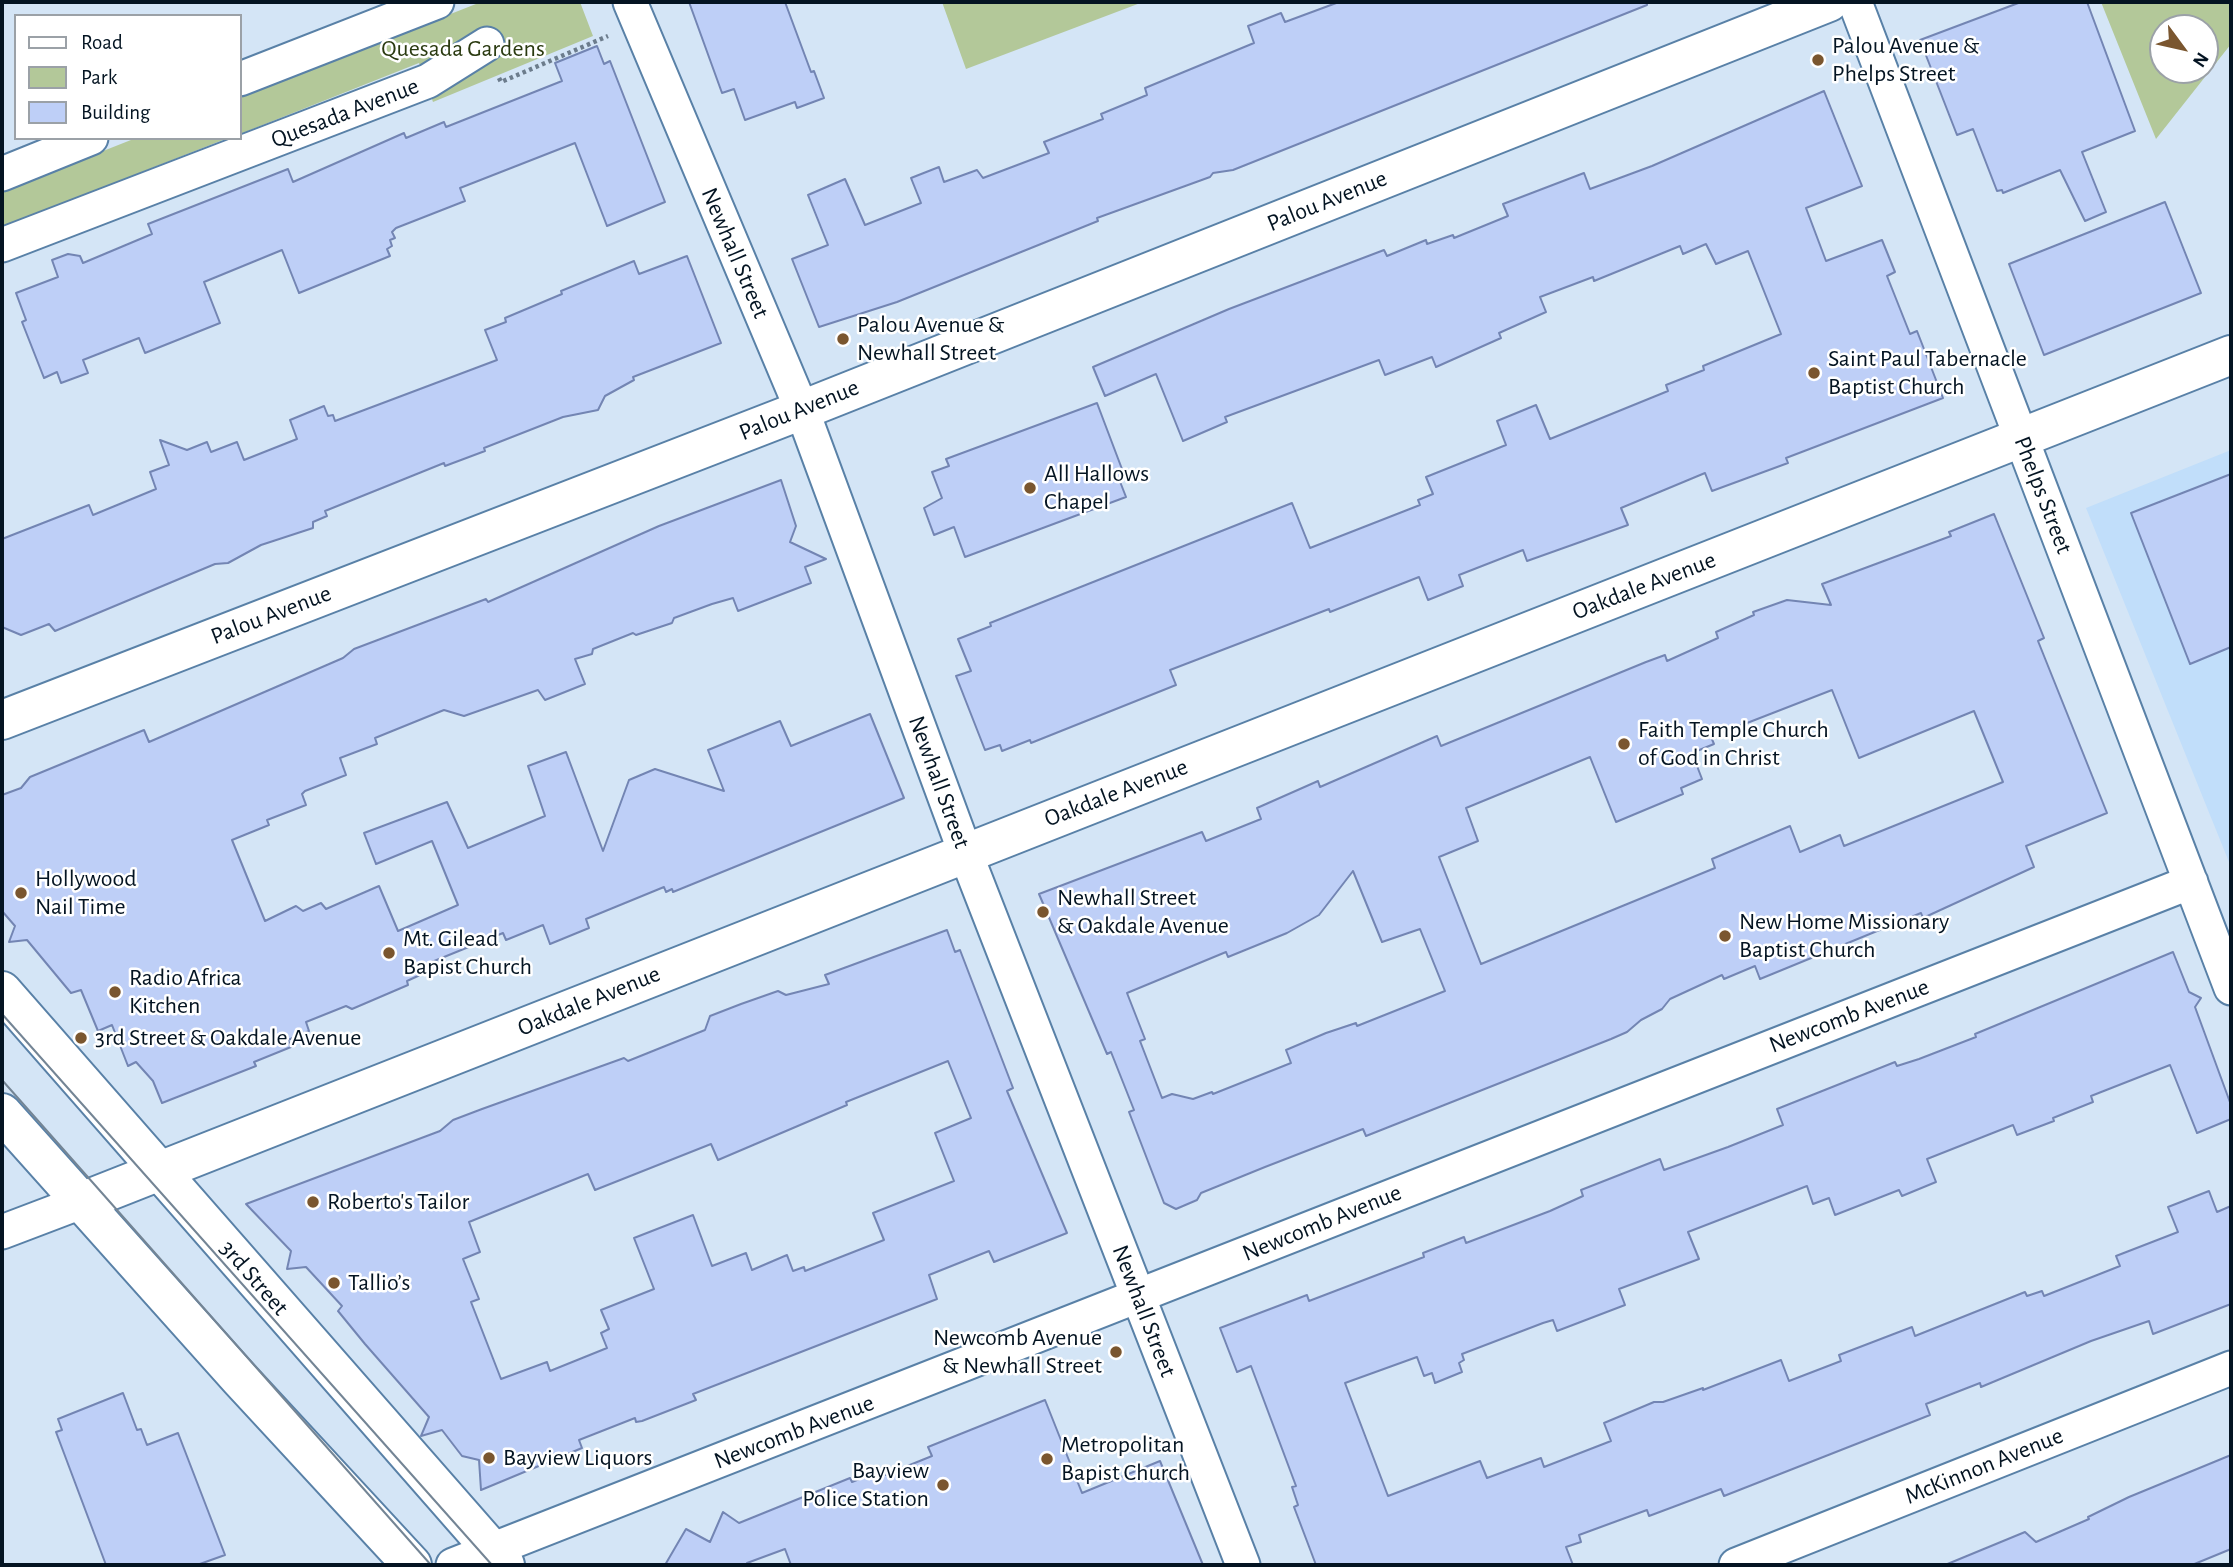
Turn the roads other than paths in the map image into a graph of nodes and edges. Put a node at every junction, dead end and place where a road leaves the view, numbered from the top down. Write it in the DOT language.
graph roads {
  1 [pos="437,2"];
  2 [pos="630,2"];
  3 [pos="1829,2"];
  4 [pos="1855,2"];
  5 [pos="487,44"];
  6 [pos="242,78"];
  7 [pos="86,140"];
  8 [pos="2,174"];
  9 [pos="2,245"];
  10 [pos="2231,355"];
  11 [pos="802,410"];
  12 [pos="2021,438"];
  13 [pos="2,720"];
  14 [pos="965,852"];
  15 [pos="2191,882"];
  16 [pos="2231,988"];
  17 [pos="2,991"];
  18 [pos="2,1113"];
  19 [pos="158,1171"];
  20 [pos="81,1202"];
  21 [pos="2,1232"];
  22 [pos="1138,1296"];
  23 [pos="2231,1368"];
  24 [pos="499,1558"];
  25 [pos="412,1565"];
  26 [pos="453,1565"];
  27 [pos="1243,1565"];
  28 [pos="1736,1565"];
  1 -- 6 [label="street"];
  2 -- 11 [label="street, Newhall Street"];
  3 -- 11 [label="main road, Palou Avenue"];
  4 -- 12 [label="street, Phelps Street"];
  5 -- 9 [label="street, Quesada Avenue"];
  7 -- 8 [label="street"];
  10 -- 12 [label="main road, Oakdale Avenue"];
  11 -- 13 [label="main road, Palou Avenue"];
  11 -- 14 [label="street, Newhall Street"];
  12 -- 14 [label="main road, Oakdale Avenue"];
  12 -- 15 [label="street, Phelps Street"];
  14 -- 19 [label="main road, Oakdale Avenue"];
  14 -- 22 [label="street, Newhall Street"];
  15 -- 16 [label="street, Phelps Street"];
  15 -- 22 [label="street, Newcomb Avenue"];
  17 -- 19 [label="main road, 3rd Street"];
  18 -- 20 [label="main road"];
  19 -- 20 [label="main road, Oakdale Avenue"];
  19 -- 24 [label="main road, 3rd Street"];
  20 -- 21 [label="street, Oakdale Avenue"];
  20 -- 25 [label="main road"];
  22 -- 24 [label="street, Newcomb Avenue"];
  22 -- 27 [label="street, Newhall Street"];
  23 -- 28 [label="street, McKinnon Avenue"];
  24 -- 26 [label="street, Newcomb Avenue"];
}
